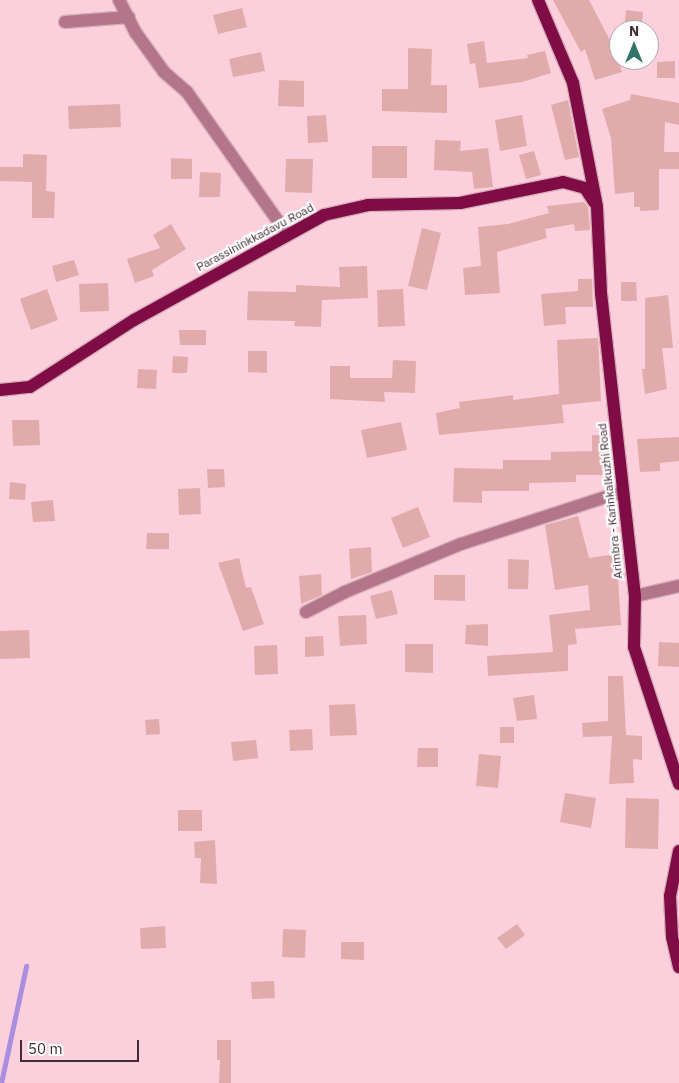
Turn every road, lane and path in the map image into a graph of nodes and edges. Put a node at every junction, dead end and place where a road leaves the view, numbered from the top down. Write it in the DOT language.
graph roads {
  1 [pos="120,0"];
  2 [pos="538,0"];
  3 [pos="129,17"];
  4 [pos="65,22"];
  5 [pos="597,208"];
  6 [pos="287,234"];
  7 [pos="0,390"];
  8 [pos="621,492"];
  9 [pos="679,586"];
  10 [pos="635,596"];
  11 [pos="306,612"];
  12 [pos="679,784"];
  13 [pos="679,850"];
  14 [pos="679,968"];
  1 -- 3 [label="street"];
  2 -- 5 [label="main road, Arimbra - Karinkalkuzhi Road"];
  3 -- 4 [label="street"];
  3 -- 6 [label="street"];
  5 -- 6 [label="main road, Parassininkkadavu Road"];
  5 -- 8 [label="main road, Arimbra - Karinkalkuzhi Road"];
  6 -- 7 [label="main road, Parassininkkadavu Road"];
  8 -- 10 [label="main road, Arimbra - Karinkalkuzhi Road"];
  8 -- 11 [label="street"];
  9 -- 10 [label="street"];
  10 -- 12 [label="main road, Arimbra - Karinkalkuzhi Road"];
  13 -- 14 [label="main road"];
}
